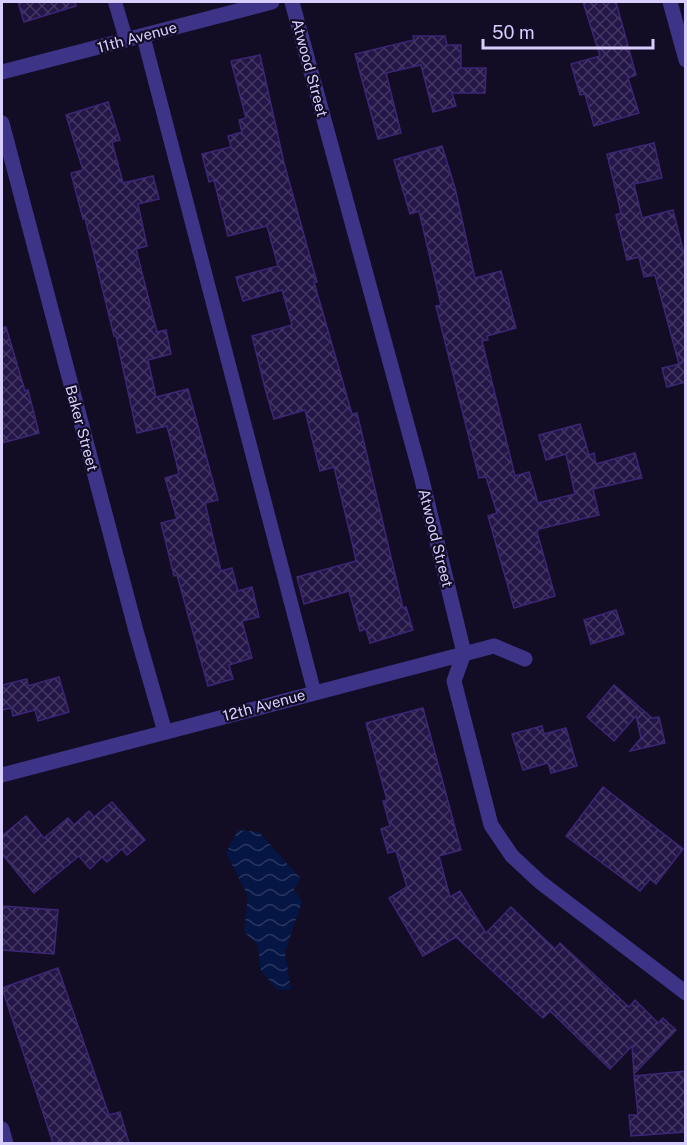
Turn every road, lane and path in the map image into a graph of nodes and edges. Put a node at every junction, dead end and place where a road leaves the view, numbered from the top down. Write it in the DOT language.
graph roads {
  1 [pos="115,2"];
  2 [pos="272,2"];
  3 [pos="292,2"];
  4 [pos="670,2"];
  5 [pos="143,35"];
  6 [pos="126,39"];
  7 [pos="685,54"];
  8 [pos="2,72"];
  9 [pos="2,123"];
  10 [pos="464,653"];
  11 [pos="525,659"];
  12 [pos="314,691"];
  13 [pos="165,732"];
  14 [pos="2,774"];
  15 [pos="686,993"];
  16 [pos="2,1129"];
  17 [pos="6,1143"];
  1 -- 6 [label="lane"];
  2 -- 5 [label="street, 11th Avenue"];
  3 -- 10 [label="street, Atwood Street"];
  4 -- 7 [label="street"];
  5 -- 6 [label="street, 11th Avenue"];
  5 -- 12 [label="lane"];
  6 -- 8 [label="street, 11th Avenue"];
  9 -- 13 [label="street, Baker Street"];
  10 -- 11 [label="street, 12th Avenue"];
  10 -- 12 [label="street, 12th Avenue"];
  10 -- 15 [label="street"];
  12 -- 13 [label="street, 12th Avenue"];
  13 -- 14 [label="street, 12th Avenue"];
  16 -- 17 [label="street"];
}
